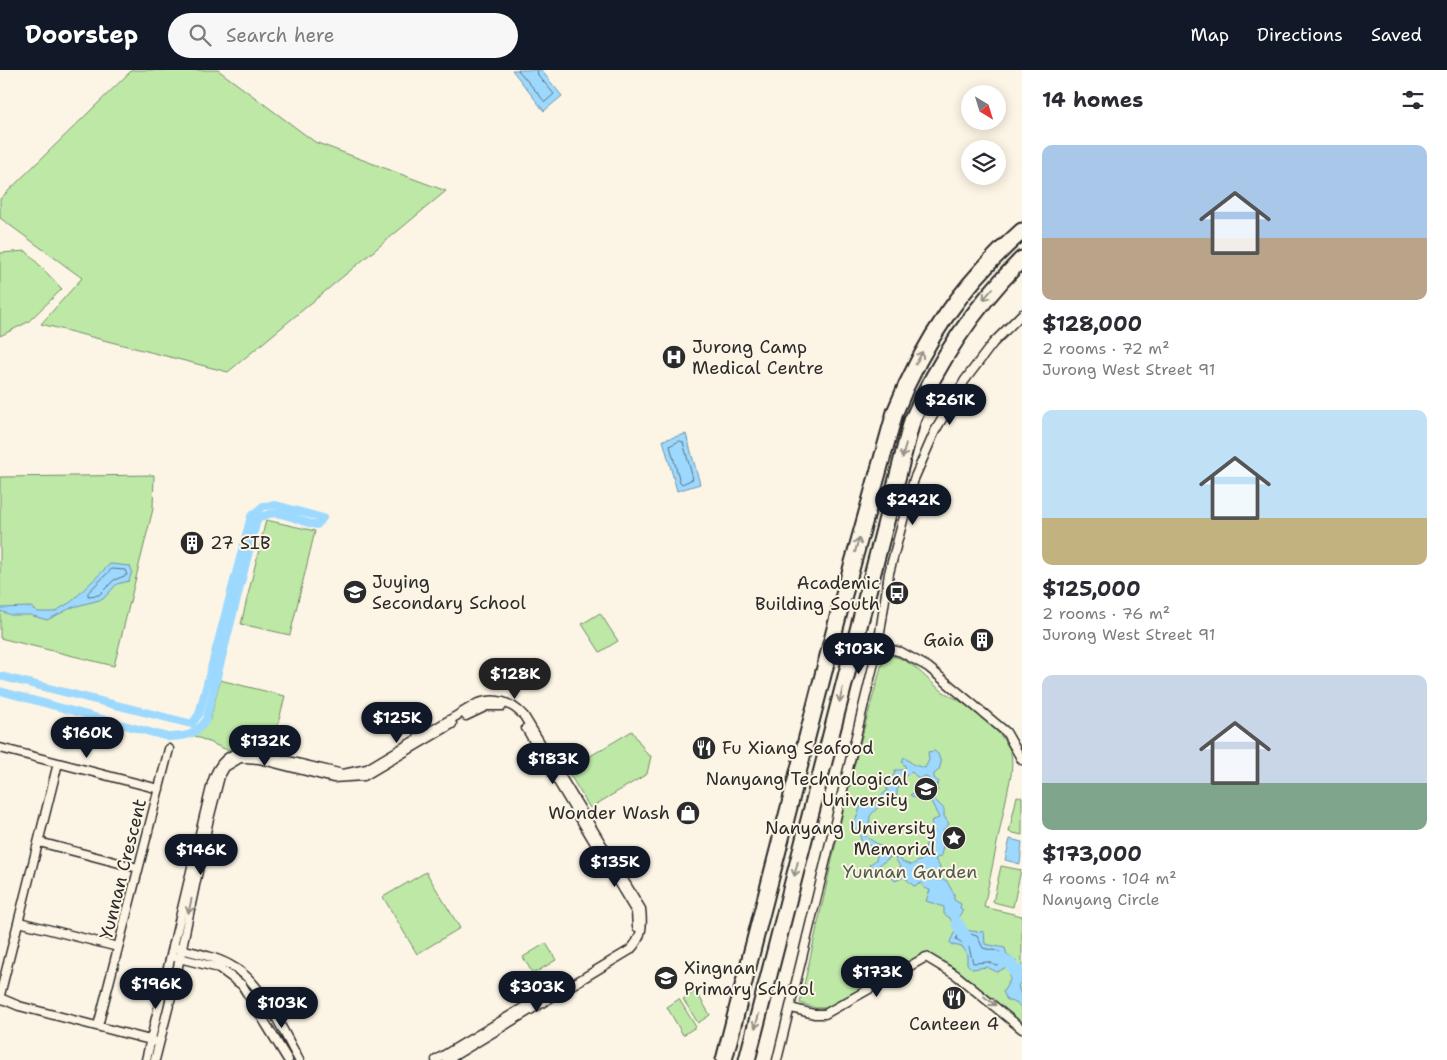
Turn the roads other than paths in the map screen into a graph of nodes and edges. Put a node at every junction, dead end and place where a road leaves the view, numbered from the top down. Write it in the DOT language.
graph roads {
  1 [pos="1022,231"];
  2 [pos="1022,259"];
  3 [pos="1022,314"];
  4 [pos="878,646"];
  5 [pos="0,748"];
  6 [pos="169,749"];
  7 [pos="1022,760"];
  8 [pos="58,763"];
  9 [pos="159,789"];
  10 [pos="39,842"];
  11 [pos="138,868"];
  12 [pos="19,922"];
  13 [pos="172,946"];
  14 [pos="118,947"];
  15 [pos="181,949"];
  16 [pos="170,956"];
  17 [pos="179,958"];
  18 [pos="0,996"];
  19 [pos="267,1003"];
  20 [pos="790,1008"];
  21 [pos="257,1010"];
  22 [pos="98,1026"];
  23 [pos="1022,1029"];
  24 [pos="155,1041"];
  25 [pos="146,1060"];
  26 [pos="155,1060"];
  27 [pos="288,1060"];
  28 [pos="299,1060"];
  29 [pos="436,1060"];
  30 [pos="448,1060"];
  31 [pos="724,1060"];
  32 [pos="747,1060"];
  33 [pos="777,1060"];
  31 -- 1 [label="highway, one-way"];
  2 -- 32 [label="highway, one-way"];
  3 -- 4 [label="street"];
  4 -- 7 [label="street"];
  4 -- 20 [label="street"];
  5 -- 8 [label="street"];
  6 -- 9 [label="street, Yunnan Crescent"];
  8 -- 9 [label="street"];
  8 -- 10 [label="street"];
  9 -- 11 [label="street, Yunnan Crescent"];
  10 -- 11 [label="street"];
  10 -- 12 [label="street"];
  11 -- 14 [label="street, Yunnan Crescent"];
  12 -- 14 [label="street"];
  12 -- 18 [label="street"];
  13 -- 15 [label="street"];
  13 -- 16 [label="street"];
  13 -- 30 [label="street"];
  14 -- 22 [label="street, Yunnan Crescent"];
  15 -- 17 [label="street"];
  15 -- 19 [label="street"];
  29 -- 15 [label="street, one-way"];
  16 -- 17 [label="street"];
  16 -- 24 [label="street"];
  17 -- 21 [label="street"];
  17 -- 24 [label="street"];
  18 -- 22 [label="street"];
  19 -- 21 [label="street"];
  19 -- 28 [label="street"];
  20 -- 23 [label="street, one-way"];
  20 -- 33 [label="street"];
  21 -- 27 [label="street"];
  22 -- 24 [label="street"];
  24 -- 25 [label="street"];
  24 -- 26 [label="street"];
}
